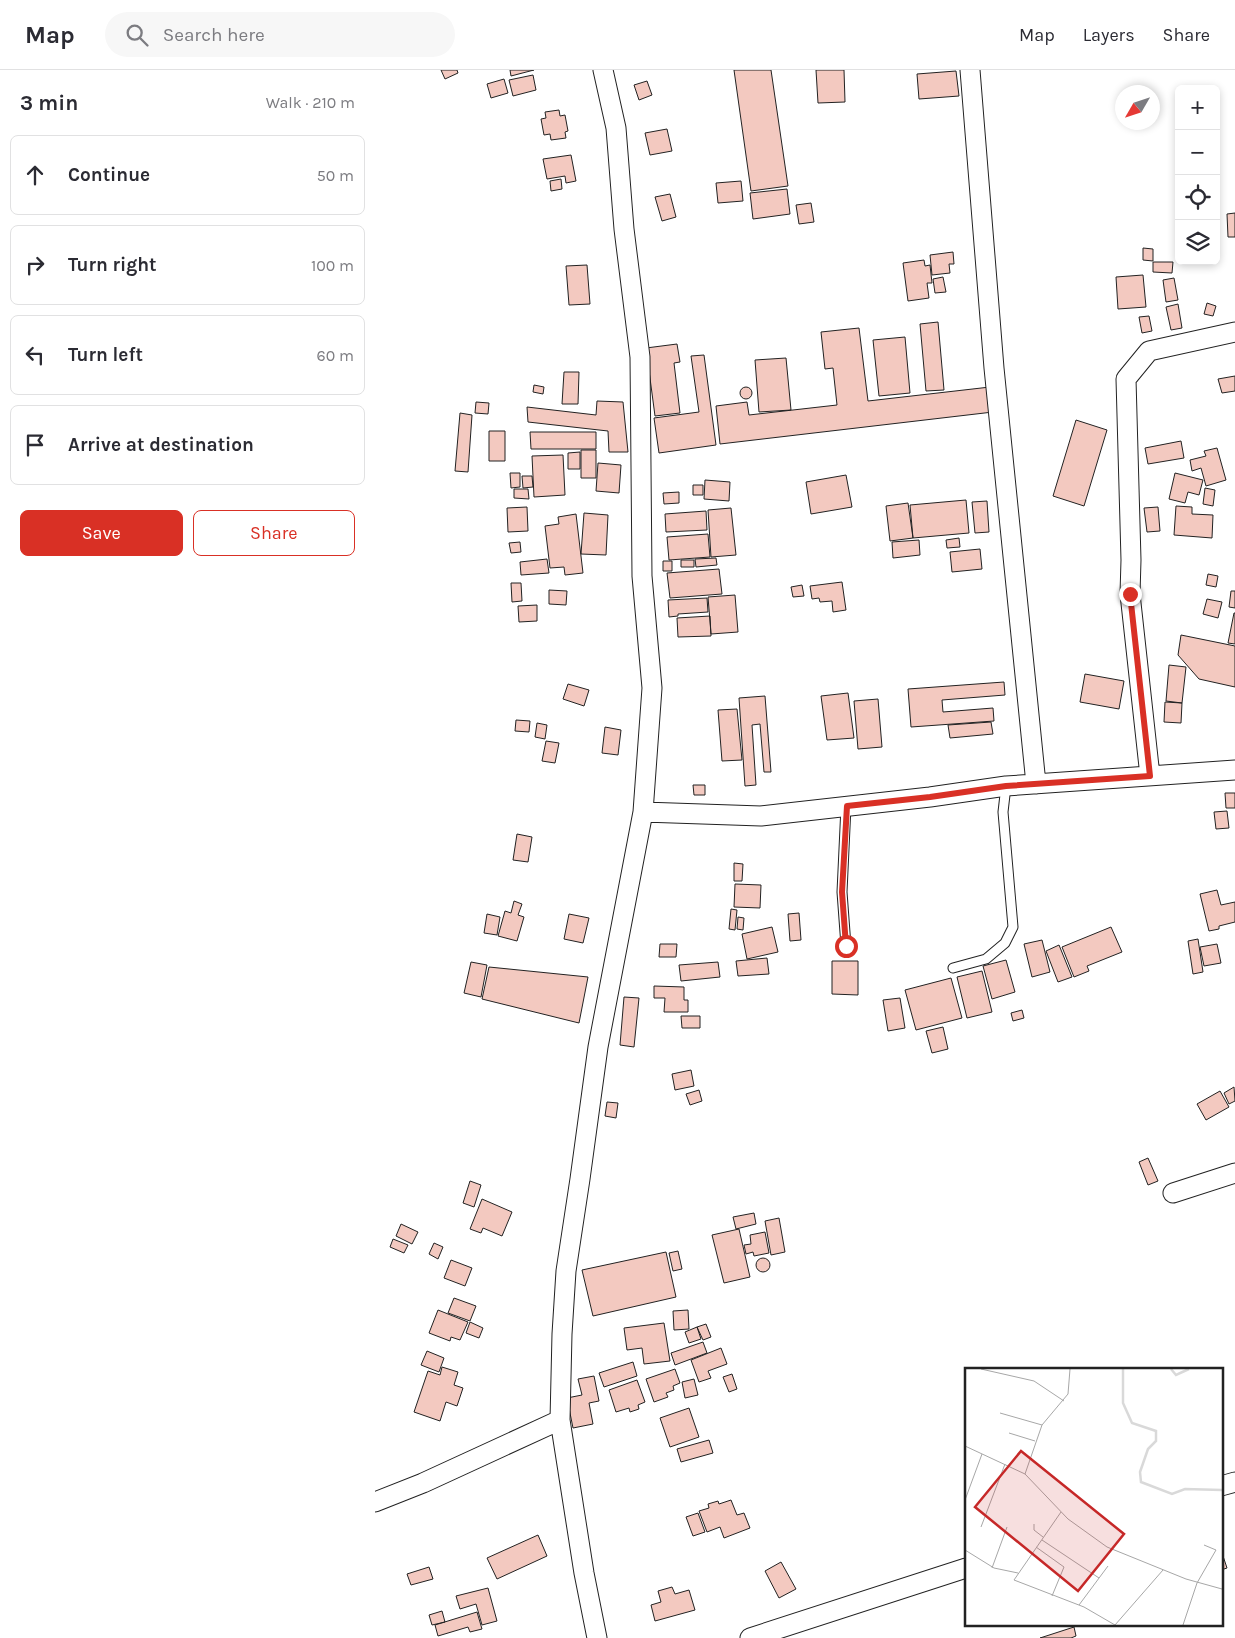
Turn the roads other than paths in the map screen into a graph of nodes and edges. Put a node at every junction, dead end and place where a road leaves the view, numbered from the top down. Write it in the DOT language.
graph roads {
  1 [pos="603,70"];
  2 [pos="970,70"];
  3 [pos="1235,332"];
  4 [pos="1235,770"];
  5 [pos="1150,776"];
  6 [pos="1036,784"];
  7 [pos="1006,786"];
  8 [pos="847,806"];
  9 [pos="643,812"];
  10 [pos="846,946"];
  11 [pos="953,968"];
  12 [pos="1235,1172"];
  13 [pos="1173,1193"];
  14 [pos="560,1420"];
  15 [pos="375,1502"];
  16 [pos="965,1568"];
  17 [pos="597,1638"];
  18 [pos="750,1638"];
  1 -- 9 [label="street"];
  2 -- 6 [label="street"];
  3 -- 5 [label="street"];
  4 -- 5 [label="street"];
  5 -- 6 [label="street"];
  6 -- 7 [label="street"];
  7 -- 8 [label="street"];
  7 -- 11 [label="lane"];
  8 -- 9 [label="street"];
  8 -- 10 [label="lane"];
  9 -- 14 [label="street"];
  12 -- 13 [label="street"];
  14 -- 15 [label="street"];
  14 -- 17 [label="street"];
  16 -- 18 [label="street"];
}
